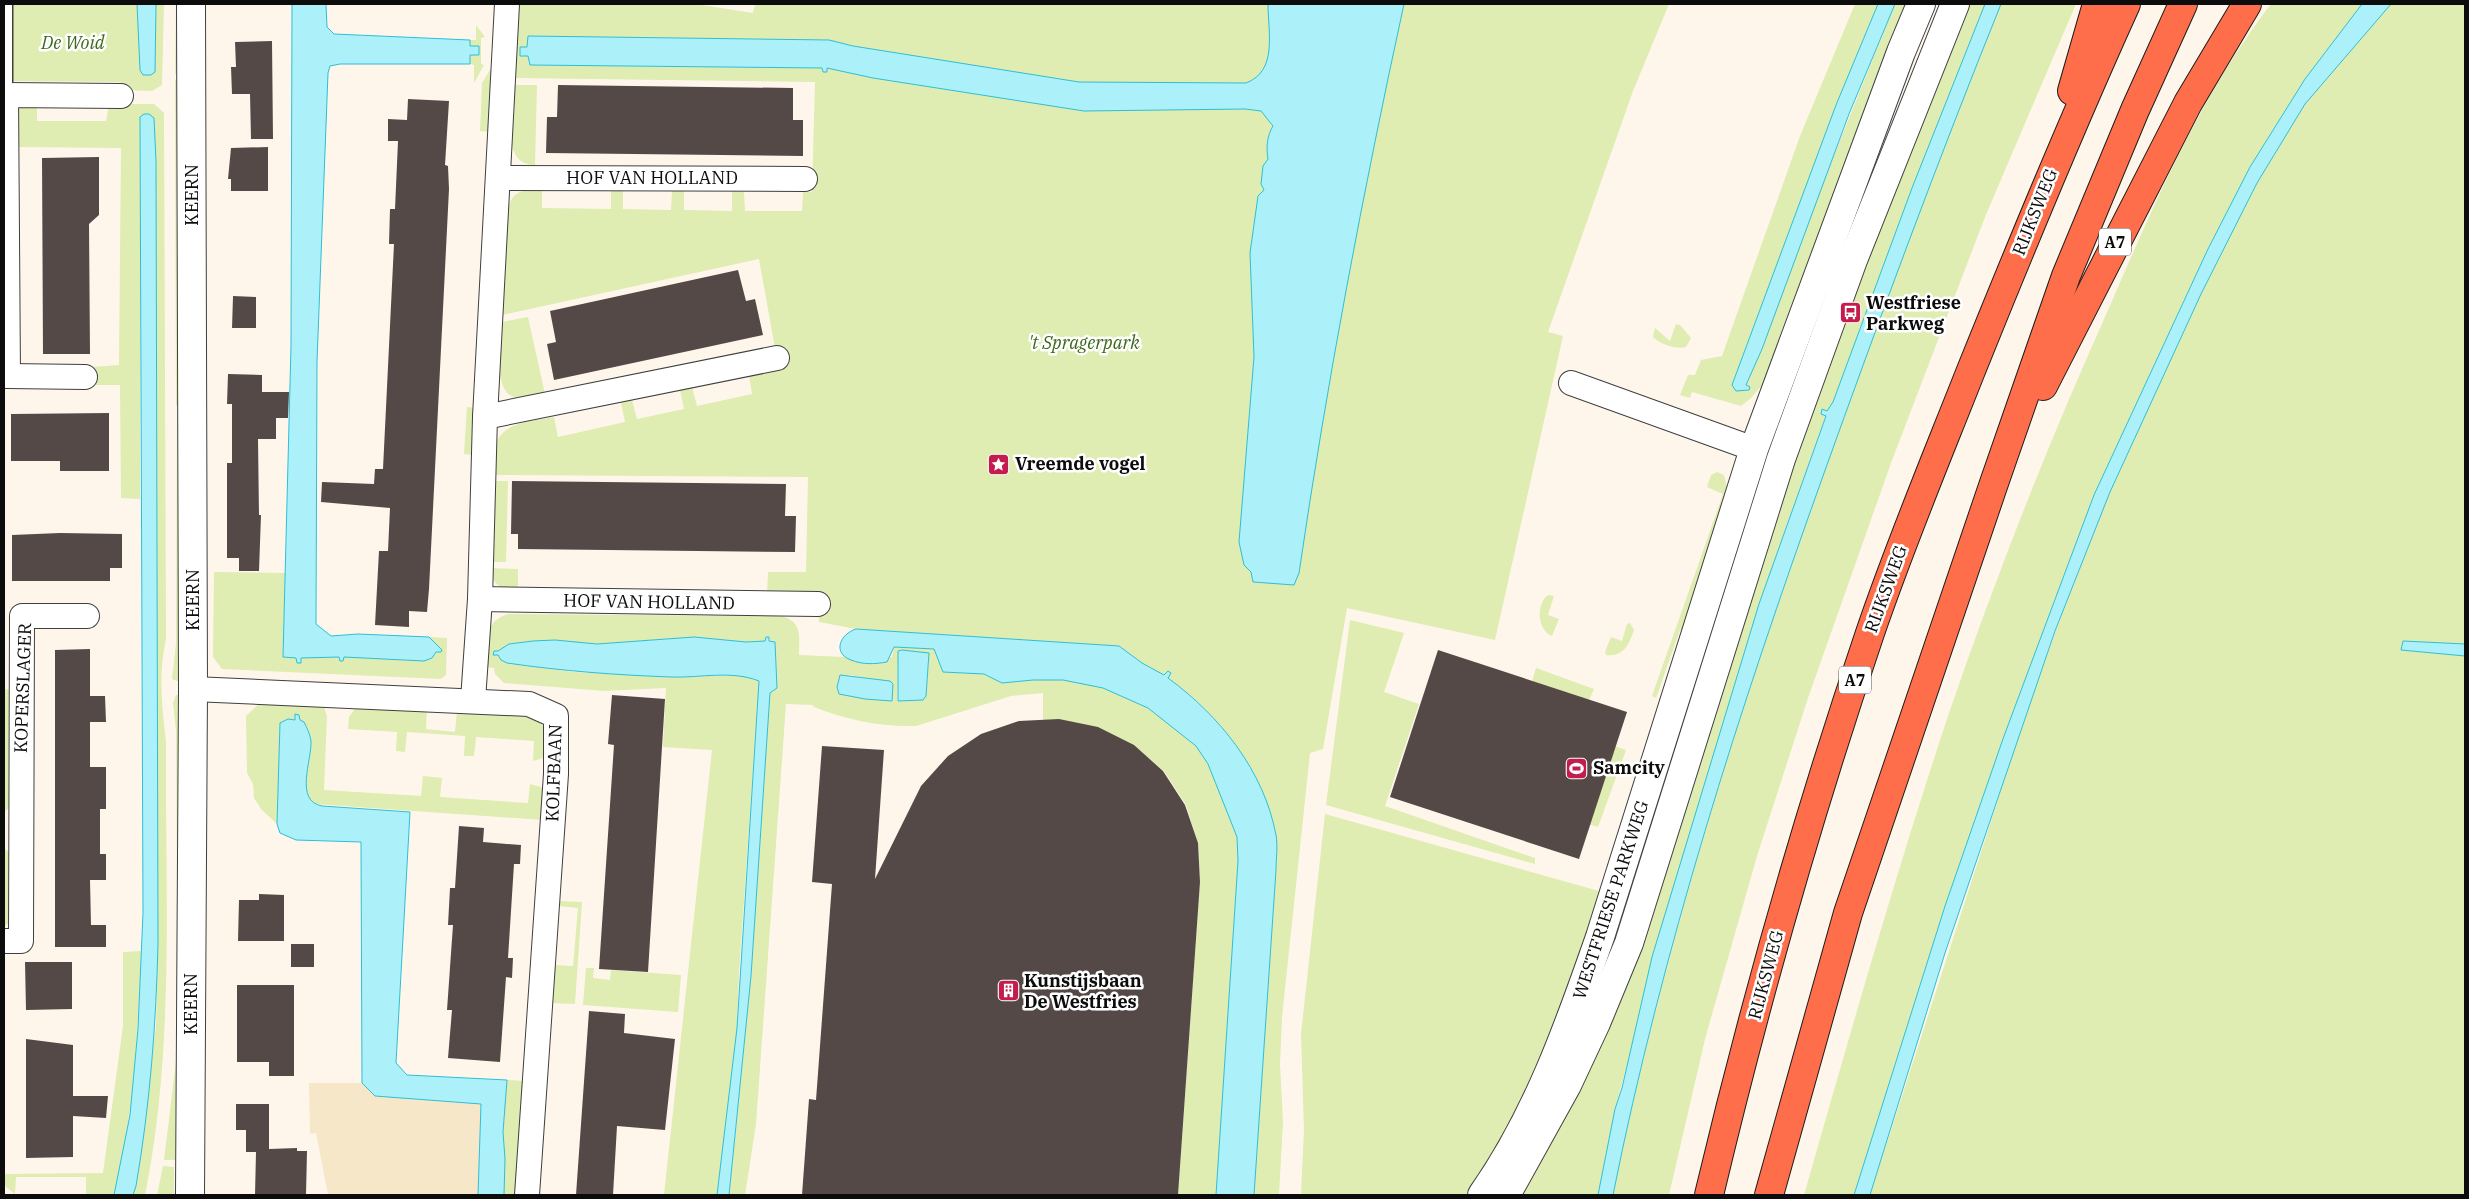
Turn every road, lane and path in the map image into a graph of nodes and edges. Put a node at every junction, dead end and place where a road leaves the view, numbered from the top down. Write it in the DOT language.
graph roads {
  1 [pos="6,4"];
  2 [pos="191,4"];
  3 [pos="507,4"];
  4 [pos="1921,4"];
  5 [pos="1954,4"];
  6 [pos="2097,4"];
  7 [pos="2126,4"];
  8 [pos="2183,4"];
  9 [pos="2247,4"];
  10 [pos="6,95"];
  11 [pos="121,96"];
  12 [pos="499,178"];
  13 [pos="805,179"];
  14 [pos="2048,180"];
  15 [pos="6,239"];
  16 [pos="777,358"];
  17 [pos="6,376"];
  18 [pos="85,377"];
  19 [pos="1571,383"];
  20 [pos="485,417"];
  21 [pos="1754,449"];
  22 [pos="1781,460"];
  23 [pos="1993,486"];
  24 [pos="480,599"];
  25 [pos="818,604"];
  26 [pos="87,616"];
  27 [pos="193,688"];
  28 [pos="473,700"];
  29 [pos="12,822"];
  30 [pos="4,941"];
  31 [pos="190,1195"];
  32 [pos="527,1195"];
  33 [pos="1482,1195"];
  34 [pos="1506,1195"];
  35 [pos="1709,1195"];
  36 [pos="1769,1195"];
  1 -- 10 [label="lane"];
  2 -- 27 [label="street, KEERN"];
  3 -- 12 [label="street"];
  4 -- 21 [label="street, WESTFRIESE PARKWEG"];
  5 -- 22 [label="street, WESTFRIESE PARKWEG"];
  6 -- 14 [label="highway, A7"];
  7 -- 14 [label="highway, RIJKSWEG / A7"];
  8 -- 23 [label="highway, A7"];
  9 -- 23 [label="highway, A7"];
  10 -- 11 [label="street"];
  10 -- 15 [label="street"];
  12 -- 13 [label="street, HOF VAN HOLLAND"];
  12 -- 20 [label="street"];
  14 -- 35 [label="highway, RIJKSWEG / A7"];
  15 -- 17 [label="street"];
  16 -- 20 [label="street"];
  17 -- 18 [label="street"];
  19 -- 21 [label="street"];
  20 -- 24 [label="street"];
  21 -- 22 [label="street"];
  21 -- 33 [label="street, WESTFRIESE PARKWEG"];
  22 -- 34 [label="street, WESTFRIESE PARKWEG"];
  23 -- 36 [label="highway, A7"];
  24 -- 25 [label="street, HOF VAN HOLLAND"];
  24 -- 28 [label="street"];
  26 -- 29 [label="street, KOPERSLAGER"];
  27 -- 28 [label="street, KOLFBAAN"];
  27 -- 31 [label="street, KEERN"];
  28 -- 32 [label="street, KOLFBAAN"];
  29 -- 30 [label="street, KOPERSLAGER"];
}
